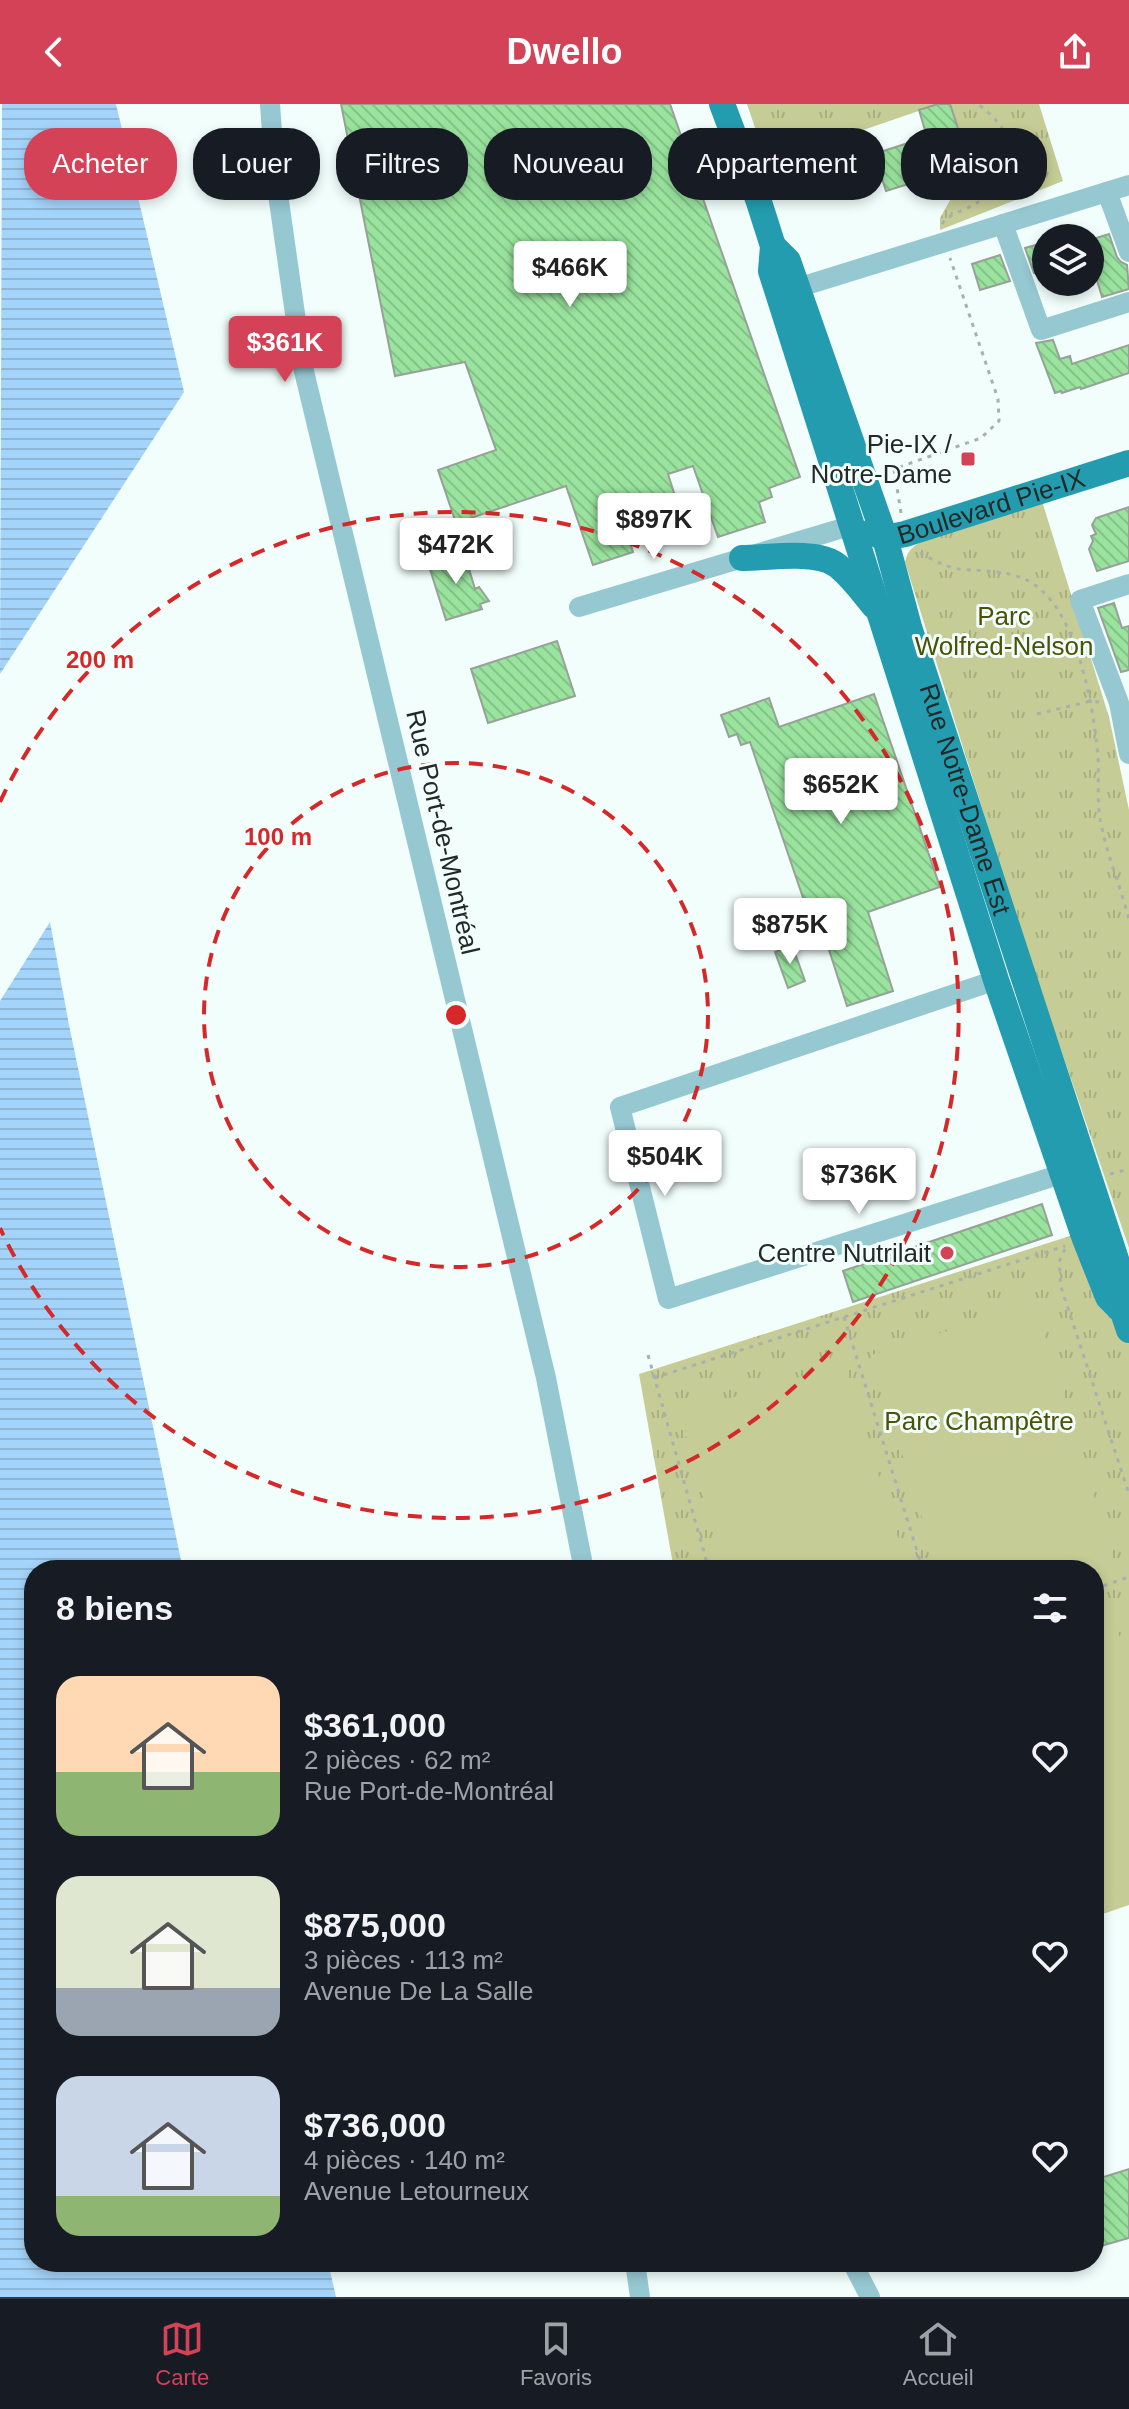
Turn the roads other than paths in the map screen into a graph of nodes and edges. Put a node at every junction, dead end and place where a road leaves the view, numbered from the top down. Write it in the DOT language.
graph roads {
  1 [pos="270,104"];
  2 [pos="722,104"];
  3 [pos="1129,185"];
  4 [pos="1107,192"];
  5 [pos="1003,224"];
  6 [pos="773,246"];
  7 [pos="1129,252"];
  8 [pos="797,288"];
  9 [pos="1129,302"];
  10 [pos="1129,448"];
  11 [pos="1129,463"];
  12 [pos="853,525"];
  13 [pos="889,528"];
  14 [pos="742,558"];
  15 [pos="1129,584"];
  16 [pos="579,607"];
  17 [pos="880,612"];
  18 [pos="1124,702"];
  19 [pos="1129,754"];
  20 [pos="996,980"];
  21 [pos="1084,1173"];
  22 [pos="1126,1321"];
  23 [pos="582,1560"];
  24 [pos="636,2272"];
  25 [pos="857,2272"];
  26 [pos="640,2297"];
  27 [pos="870,2297"];
  1 -- 23 [label="street, Rue Port-de-Montréal"];
  2 -- 6 [label="main road, Rue Notre-Dame Est"];
  3 -- 4 [label="street"];
  4 -- 5 [label="street"];
  4 -- 7 [label="street"];
  5 -- 8 [label="street"];
  5 -- 9 [label="street"];
  6 -- 8 [label="main road, Rue Notre-Dame Est"];
  6 -- 12 [label="main road, Rue Notre-Dame Est"];
  8 -- 13 [label="main road, Rue Notre-Dame Est"];
  10 -- 13 [label="main road, Boulevard Pie-IX"];
  11 -- 13 [label="main road, Boulevard Pie-IX"];
  12 -- 13 [label="main road, Boulevard Pie-IX"];
  12 -- 14 [label="street"];
  12 -- 17 [label="main road, Rue Notre-Dame Est"];
  13 -- 21 [label="main road, Rue Notre-Dame Est"];
  14 -- 16 [label="street"];
  14 -- 17 [label="main road"];
  15 -- 18 [label="street"];
  17 -- 20 [label="main road, Rue Notre-Dame Est"];
  18 -- 19 [label="street"];
  20 -- 21 [label="main road, Rue Notre-Dame Est"];
  20 -- 21 [label="street"];
  21 -- 22 [label="main road, Rue Notre-Dame Est"];
  21 -- 22 [label="main road, Rue Notre-Dame Est"];
  24 -- 26 [label="street"];
  25 -- 27 [label="street"];
}
